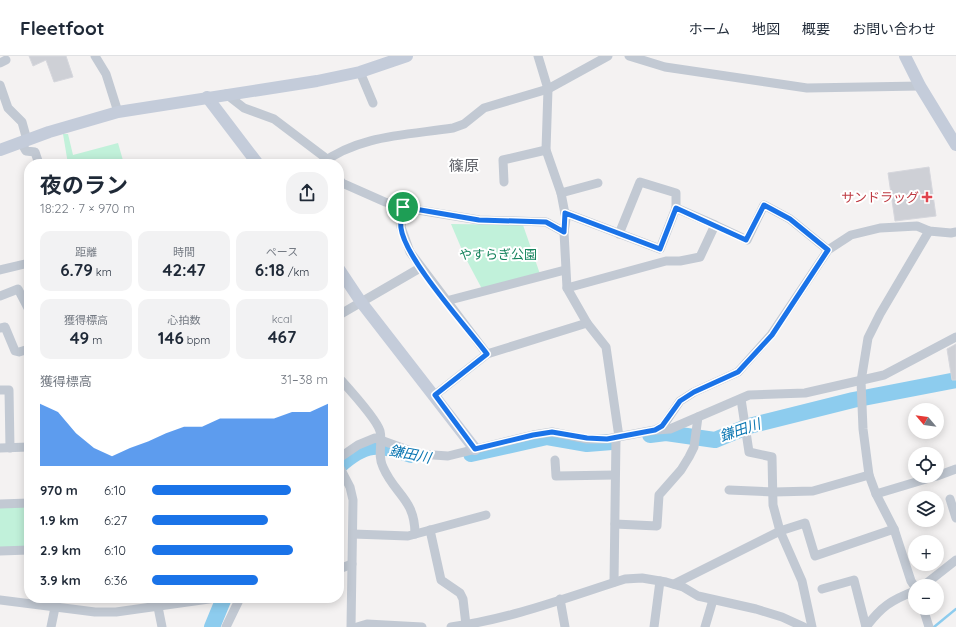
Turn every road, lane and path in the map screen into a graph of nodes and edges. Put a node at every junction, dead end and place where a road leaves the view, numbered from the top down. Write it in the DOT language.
graph roads {
  1 [pos="95,56"];
  2 [pos="407,56"];
  3 [pos="538,56"];
  4 [pos="608,56"];
  5 [pos="629,56"];
  6 [pos="905,56"];
  7 [pos="360,72"];
  8 [pos="0,85"];
  9 [pos="920,86"];
  10 [pos="548,89"];
  11 [pos="226,94"];
  12 [pos="207,97"];
  13 [pos="373,103"];
  14 [pos="118,112"];
  15 [pos="24,141"];
  16 [pos="956,145"];
  17 [pos="0,150"];
  18 [pos="546,150"];
  19 [pos="37,159"];
  20 [pos="254,159"];
  21 [pos="322,159"];
  22 [pos="330,159"];
  23 [pos="504,182"];
  24 [pos="344,183"];
  25 [pos="598,183"];
  26 [pos="561,194"];
  27 [pos="403,207"];
  28 [pos="676,208"];
  29 [pos="565,213"];
  30 [pos="715,225"];
  31 [pos="929,231"];
  32 [pos="564,232"];
  33 [pos="956,232"];
  34 [pos="619,234"];
  35 [pos="828,250"];
  36 [pos="24,264"];
  37 [pos="420,268"];
  38 [pos="0,270"];
  39 [pos="565,270"];
  40 [pos="344,276"];
  41 [pos="567,288"];
  42 [pos="0,296"];
  43 [pos="24,300"];
  44 [pos="446,300"];
  45 [pos="361,302"];
  46 [pos="344,312"];
  47 [pos="587,323"];
  48 [pos="0,328"];
  49 [pos="956,337"];
  50 [pos="24,350"];
  51 [pos="487,354"];
  52 [pos="861,381"];
  53 [pos="344,384"];
  54 [pos="0,390"];
  55 [pos="435,395"];
  56 [pos="741,398"];
  57 [pos="698,417"];
  58 [pos="655,430"];
  59 [pos="617,437"];
  60 [pos="379,440"];
  61 [pos="0,448"];
  62 [pos="10,448"];
  63 [pos="24,448"];
  64 [pos="475,449"];
  65 [pos="344,455"];
  66 [pos="555,460"];
  67 [pos="956,469"];
  68 [pos="944,473"];
  69 [pos="615,475"];
  70 [pos="869,475"];
  71 [pos="344,483"];
  72 [pos="917,483"];
  73 [pos="729,490"];
  74 [pos="774,492"];
  75 [pos="876,494"];
  76 [pos="950,499"];
  77 [pos="24,503"];
  78 [pos="0,504"];
  79 [pos="486,515"];
  80 [pos="956,518"];
  81 [pos="615,524"];
  82 [pos="894,529"];
  83 [pos="430,530"];
  84 [pos="780,530"];
  85 [pos="353,534"];
  86 [pos="414,534"];
  87 [pos="24,550"];
  88 [pos="0,551"];
  89 [pos="956,560"];
  90 [pos="352,564"];
  91 [pos="344,568"];
  92 [pos="910,579"];
  93 [pos="932,579"];
  94 [pos="660,581"];
  95 [pos="614,582"];
  96 [pos="674,584"];
  97 [pos="822,588"];
  98 [pos="908,594"];
  99 [pos="0,600"];
  100 [pos="560,600"];
  101 [pos="713,600"];
  102 [pos="56,603"];
  103 [pos="184,603"];
  104 [pos="238,603"];
  105 [pos="158,607"];
  106 [pos="56,608"];
  107 [pos="925,615"];
  108 [pos="466,625"];
  109 [pos="478,625"];
  110 [pos="51,627"];
  111 [pos="162,627"];
  112 [pos="226,627"];
  113 [pos="351,627"];
  114 [pos="357,627"];
  115 [pos="422,627"];
  116 [pos="451,627"];
  117 [pos="565,627"];
  118 [pos="654,627"];
  119 [pos="705,627"];
  120 [pos="804,627"];
  121 [pos="812,627"];
  122 [pos="866,627"];
  123 [pos="929,627"];
  1 -- 14 [label="street"];
  2 -- 7 [label="street"];
  3 -- 10 [label="street"];
  4 -- 10 [label="street"];
  5 -- 9 [label="street"];
  6 -- 9 [label="street"];
  7 -- 11 [label="street"];
  7 -- 13 [label="street"];
  8 -- 15 [label="street"];
  9 -- 16 [label="street"];
  10 -- 18 [label="street"];
  10 -- 22 [label="street"];
  11 -- 12 [label="street"];
  11 -- 21 [label="street"];
  12 -- 14 [label="street"];
  12 -- 20 [label="street"];
  14 -- 15 [label="street"];
  15 -- 17 [label="street"];
  15 -- 19 [label="street"];
  18 -- 23 [label="street"];
  18 -- 26 [label="street"];
  24 -- 27 [label="street"];
  25 -- 26 [label="street"];
  26 -- 29 [label="street"];
  27 -- 32 [label="street"];
  27 -- 37 [label="street"];
  28 -- 30 [label="street"];
  28 -- 34 [label="street"];
  28 -- 34 [label="street"];
  29 -- 32 [label="street"];
  29 -- 34 [label="street"];
  30 -- 35 [label="street"];
  30 -- 41 [label="street"];
  31 -- 33 [label="street"];
  31 -- 35 [label="street"];
  31 -- 52 [label="street"];
  32 -- 39 [label="street"];
  35 -- 58 [label="street"];
  36 -- 38 [label="street"];
  37 -- 44 [label="street"];
  37 -- 45 [label="street"];
  39 -- 41 [label="street"];
  39 -- 44 [label="street"];
  40 -- 45 [label="street"];
  41 -- 47 [label="street"];
  42 -- 43 [label="street"];
  44 -- 51 [label="street"];
  45 -- 46 [label="street"];
  45 -- 55 [label="street"];
  47 -- 51 [label="street"];
  47 -- 59 [label="street"];
  48 -- 50 [label="street"];
  49 -- 52 [label="street"];
  51 -- 55 [label="street"];
  52 -- 56 [label="street"];
  52 -- 70 [label="street"];
  53 -- 60 [label="street"];
  54 -- 62 [label="street"];
  55 -- 64 [label="street"];
  56 -- 57 [label="street"];
  56 -- 74 [label="street"];
  57 -- 58 [label="street"];
  57 -- 81 [label="street"];
  58 -- 59 [label="street"];
  59 -- 64 [label="street"];
  59 -- 69 [label="street"];
  60 -- 64 [label="street"];
  60 -- 65 [label="street"];
  60 -- 86 [label="street"];
  61 -- 62 [label="street"];
  62 -- 63 [label="street"];
  66 -- 69 [label="street"];
  67 -- 68 [label="street"];
  69 -- 81 [label="street"];
  70 -- 74 [label="street"];
  70 -- 75 [label="street"];
  71 -- 85 [label="street"];
  72 -- 75 [label="street"];
  73 -- 74 [label="street"];
  74 -- 84 [label="street"];
  75 -- 82 [label="street"];
  76 -- 80 [label="street"];
  77 -- 78 [label="street"];
  79 -- 83 [label="street"];
  81 -- 95 [label="street"];
  82 -- 84 [label="street"];
  82 -- 92 [label="street"];
  83 -- 86 [label="street"];
  83 -- 108 [label="street"];
  84 -- 96 [label="street"];
  84 -- 121 [label="street"];
  85 -- 86 [label="street"];
  85 -- 90 [label="street"];
  87 -- 88 [label="street"];
  89 -- 93 [label="street"];
  90 -- 91 [label="street"];
  90 -- 113 [label="street"];
  94 -- 95 [label="street"];
  94 -- 96 [label="street"];
  94 -- 118 [label="street"];
  95 -- 100 [label="street"];
  96 -- 101 [label="street"];
  97 -- 122 [label="street"];
  98 -- 122 [label="street"];
  99 -- 106 [label="street"];
  100 -- 109 [label="street"];
  100 -- 117 [label="street"];
  101 -- 119 [label="street"];
  101 -- 120 [label="street"];
  102 -- 106 [label="street"];
  103 -- 105 [label="street"];
  104 -- 112 [label="street"];
  105 -- 106 [label="street"];
  105 -- 111 [label="street"];
  106 -- 110 [label="street"];
  107 -- 123 [label="street"];
  108 -- 109 [label="street"];
  108 -- 116 [label="street"];
  114 -- 115 [label="street"];
}
